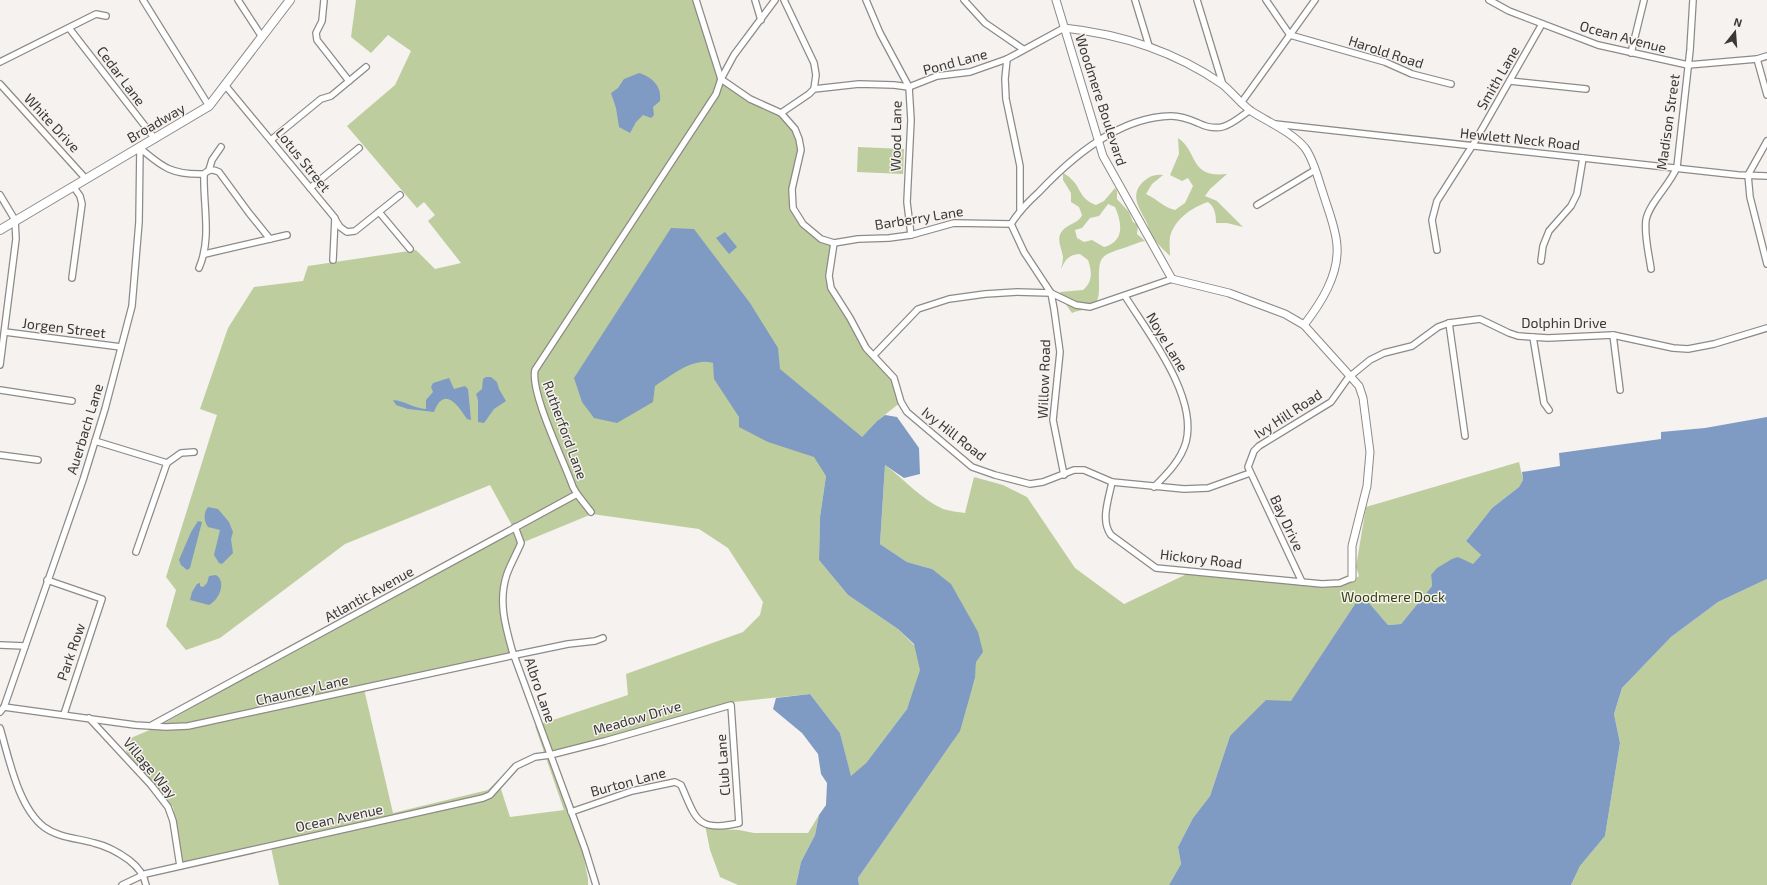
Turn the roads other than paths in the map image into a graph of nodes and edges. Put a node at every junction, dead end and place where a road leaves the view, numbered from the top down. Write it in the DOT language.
graph roads {
  1 [pos="143,0"];
  2 [pos="238,0"];
  3 [pos="290,0"];
  4 [pos="324,0"];
  5 [pos="696,0"];
  6 [pos="755,0"];
  7 [pos="775,0"];
  8 [pos="784,0"];
  9 [pos="866,0"];
  10 [pos="964,0"];
  11 [pos="1056,0"];
  12 [pos="1135,0"];
  13 [pos="1197,0"];
  14 [pos="1266,0"];
  15 [pos="1316,0"];
  16 [pos="1489,0"];
  17 [pos="1644,0"];
  18 [pos="1693,0"];
  19 [pos="106,16"];
  20 [pos="761,20"];
  21 [pos="1542,24"];
  22 [pos="69,28"];
  23 [pos="1064,28"];
  24 [pos="1290,35"];
  25 [pos="262,37"];
  26 [pos="1149,46"];
  27 [pos="1023,49"];
  28 [pos="1631,53"];
  29 [pos="1767,56"];
  30 [pos="1757,58"];
  31 [pos="1007,59"];
  32 [pos="0,62"];
  33 [pos="1688,65"];
  34 [pos="366,67"];
  35 [pos="721,79"];
  36 [pos="349,81"];
  37 [pos="1510,81"];
  38 [pos="0,84"];
  39 [pos="1451,84"];
  40 [pos="225,85"];
  41 [pos="1223,85"];
  42 [pos="909,88"];
  43 [pos="814,89"];
  44 [pos="1586,89"];
  45 [pos="1767,95"];
  46 [pos="1241,103"];
  47 [pos="209,106"];
  48 [pos="1250,110"];
  49 [pos="781,113"];
  50 [pos="1271,124"];
  51 [pos="155,139"];
  52 [pos="271,140"];
  53 [pos="1767,141"];
  54 [pos="1099,142"];
  55 [pos="1472,146"];
  56 [pos="221,147"];
  57 [pos="140,148"];
  58 [pos="359,148"];
  59 [pos="1583,158"];
  60 [pos="1677,168"];
  61 [pos="1315,170"];
  62 [pos="207,172"];
  63 [pos="1748,175"];
  64 [pos="1767,176"];
  65 [pos="86,179"];
  66 [pos="74,186"];
  67 [pos="310,188"];
  68 [pos="0,195"];
  69 [pos="400,195"];
  70 [pos="1257,205"];
  71 [pos="1020,209"];
  72 [pos="379,212"];
  73 [pos="335,218"];
  74 [pos="15,220"];
  75 [pos="1011,224"];
  76 [pos="0,230"];
  77 [pos="287,235"];
  78 [pos="911,235"];
  79 [pos="270,239"];
  80 [pos="834,243"];
  81 [pos="410,249"];
  82 [pos="1437,250"];
  83 [pos="204,254"];
  84 [pos="333,260"];
  85 [pos="1541,261"];
  86 [pos="1767,264"];
  87 [pos="199,268"];
  88 [pos="1651,270"];
  89 [pos="72,278"];
  90 [pos="1172,279"];
  91 [pos="1050,293"];
  92 [pos="1125,296"];
  93 [pos="1448,323"];
  94 [pos="1304,325"];
  95 [pos="1767,328"];
  96 [pos="5,332"];
  97 [pos="1613,335"];
  98 [pos="1533,337"];
  99 [pos="121,347"];
  100 [pos="874,355"];
  101 [pos="0,365"];
  102 [pos="1351,376"];
  103 [pos="0,390"];
  104 [pos="1620,390"];
  105 [pos="72,401"];
  106 [pos="1549,410"];
  107 [pos="1465,436"];
  108 [pos="95,441"];
  109 [pos="194,452"];
  110 [pos="0,455"];
  111 [pos="38,460"];
  112 [pos="167,463"];
  113 [pos="1250,473"];
  114 [pos="1064,475"];
  115 [pos="1112,482"];
  116 [pos="1154,487"];
  117 [pos="577,494"];
  118 [pos="591,512"];
  119 [pos="515,527"];
  120 [pos="136,552"];
  121 [pos="1352,578"];
  122 [pos="47,580"];
  123 [pos="1302,582"];
  124 [pos="603,638"];
  125 [pos="0,645"];
  126 [pos="24,646"];
  127 [pos="515,655"];
  128 [pos="731,705"];
  129 [pos="2,709"];
  130 [pos="64,714"];
  131 [pos="89,718"];
  132 [pos="152,725"];
  133 [pos="0,728"];
  134 [pos="1,734"];
  135 [pos="550,755"];
  136 [pos="571,812"];
  137 [pos="739,823"];
  138 [pos="180,866"];
  139 [pos="142,875"];
  140 [pos="122,885"];
  141 [pos="146,885"];
  142 [pos="596,885"];
  1 -- 47 [label="street"];
  2 -- 25 [label="street"];
  3 -- 25 [label="main road, Broadway"];
  4 -- 36 [label="street"];
  5 -- 35 [label="street"];
  6 -- 20 [label="street"];
  7 -- 20 [label="street"];
  8 -- 43 [label="street"];
  9 -- 42 [label="street, Wood Lane"];
  10 -- 27 [label="street"];
  11 -- 23 [label="street, Woodmere Boulevard"];
  12 -- 26 [label="street"];
  13 -- 41 [label="street"];
  14 -- 24 [label="street"];
  15 -- 24 [label="street"];
  16 -- 21 [label="street, Ocean Avenue"];
  17 -- 28 [label="street"];
  18 -- 33 [label="street, Madison Street"];
  19 -- 22 [label="street"];
  20 -- 35 [label="street"];
  21 -- 28 [label="street, Ocean Avenue"];
  21 -- 37 [label="street, Smith Lane"];
  22 -- 32 [label="street"];
  22 -- 51 [label="street, Cedar Lane"];
  23 -- 26 [label="street"];
  23 -- 27 [label="street, Pond Lane"];
  23 -- 54 [label="street, Woodmere Boulevard"];
  24 -- 39 [label="street, Harold Road"];
  24 -- 46 [label="street"];
  25 -- 40 [label="main road, Broadway"];
  26 -- 41 [label="street"];
  27 -- 31 [label="street, Pond Lane"];
  28 -- 33 [label="street, Ocean Avenue"];
  29 -- 30 [label="street, Ocean Avenue"];
  30 -- 33 [label="street, Ocean Avenue"];
  30 -- 45 [label="street"];
  31 -- 42 [label="street, Pond Lane"];
  31 -- 71 [label="street"];
  33 -- 60 [label="street, Madison Street"];
  34 -- 36 [label="street"];
  35 -- 49 [label="street"];
  35 -- 117 [label="street, Rutherford Lane"];
  36 -- 52 [label="street"];
  37 -- 44 [label="street"];
  37 -- 55 [label="street, Smith Lane"];
  38 -- 65 [label="street, White Drive"];
  40 -- 47 [label="main road, Broadway"];
  40 -- 52 [label="street, Lotus Street"];
  41 -- 46 [label="street"];
  42 -- 43 [label="street, Pond Lane"];
  42 -- 78 [label="street, Wood Lane"];
  43 -- 49 [label="street"];
  46 -- 48 [label="street"];
  47 -- 51 [label="main road, Broadway"];
  48 -- 50 [label="street"];
  48 -- 54 [label="street"];
  49 -- 80 [label="street"];
  50 -- 55 [label="street, Hewlett Neck Road"];
  50 -- 61 [label="street"];
  51 -- 57 [label="main road, Broadway"];
  52 -- 67 [label="street, Lotus Street"];
  53 -- 63 [label="street"];
  54 -- 71 [label="street"];
  54 -- 90 [label="street, Woodmere Boulevard"];
  55 -- 59 [label="street, Hewlett Neck Road"];
  55 -- 82 [label="street, Smith Lane"];
  56 -- 62 [label="street"];
  57 -- 62 [label="street"];
  57 -- 65 [label="main road, Broadway"];
  57 -- 99 [label="street, Auerbach Lane"];
  58 -- 67 [label="street"];
  59 -- 60 [label="street, Hewlett Neck Road"];
  59 -- 85 [label="street"];
  60 -- 63 [label="street, Hewlett Neck Road"];
  60 -- 88 [label="street, Madison Street"];
  61 -- 70 [label="street"];
  61 -- 94 [label="street"];
  62 -- 79 [label="street"];
  62 -- 83 [label="street"];
  63 -- 64 [label="street, Hewlett Neck Road"];
  63 -- 86 [label="street"];
  65 -- 66 [label="main road, Broadway"];
  66 -- 74 [label="main road, Broadway"];
  66 -- 89 [label="street"];
  67 -- 73 [label="street, Lotus Street"];
  68 -- 74 [label="street"];
  69 -- 72 [label="street"];
  71 -- 75 [label="street"];
  72 -- 73 [label="street, Lotus Street"];
  72 -- 81 [label="street"];
  73 -- 84 [label="street"];
  74 -- 76 [label="main road, Broadway"];
  74 -- 96 [label="street"];
  75 -- 78 [label="street, Barberry Lane"];
  75 -- 91 [label="street, Willow Road"];
  77 -- 79 [label="street"];
  78 -- 80 [label="street, Barberry Lane"];
  79 -- 83 [label="street"];
  80 -- 100 [label="street, Ivy Hill Road"];
  83 -- 87 [label="street"];
  90 -- 92 [label="street"];
  90 -- 94 [label="street"];
  91 -- 92 [label="street"];
  91 -- 100 [label="street"];
  91 -- 114 [label="street, Willow Road"];
  92 -- 116 [label="street, Noye Lane"];
  93 -- 98 [label="street, Dolphin Drive"];
  93 -- 102 [label="street, Dolphin Drive"];
  93 -- 107 [label="street"];
  94 -- 102 [label="street"];
  95 -- 97 [label="street, Dolphin Drive"];
  96 -- 99 [label="street, Jorgen Street"];
  96 -- 101 [label="street"];
  97 -- 98 [label="street, Dolphin Drive"];
  97 -- 104 [label="street"];
  98 -- 106 [label="street"];
  99 -- 108 [label="street, Auerbach Lane"];
  100 -- 114 [label="street, Ivy Hill Road"];
  102 -- 113 [label="street, Ivy Hill Road"];
  102 -- 121 [label="street"];
  103 -- 105 [label="street"];
  108 -- 112 [label="street"];
  108 -- 122 [label="street, Auerbach Lane"];
  109 -- 112 [label="street"];
  110 -- 111 [label="street"];
  112 -- 120 [label="street"];
  113 -- 116 [label="street, Ivy Hill Road"];
  113 -- 123 [label="street, Bay Drive"];
  114 -- 115 [label="street, Ivy Hill Road"];
  115 -- 116 [label="street, Ivy Hill Road"];
  115 -- 123 [label="street, Hickory Road"];
  117 -- 118 [label="street"];
  117 -- 119 [label="street, Atlantic Avenue"];
  119 -- 127 [label="street, Albro Lane"];
  119 -- 132 [label="street, Atlantic Avenue"];
  121 -- 123 [label="street, Hickory Road"];
  122 -- 126 [label="street, Auerbach Lane"];
  122 -- 130 [label="street, Park Row"];
  124 -- 127 [label="street, Chauncey Lane"];
  125 -- 126 [label="street"];
  126 -- 129 [label="street, Auerbach Lane"];
  127 -- 132 [label="street, Chauncey Lane"];
  127 -- 135 [label="street, Albro Lane"];
  128 -- 135 [label="street, Meadow Drive"];
  128 -- 137 [label="street, Club Lane"];
  129 -- 130 [label="street, Chauncey Lane"];
  130 -- 131 [label="street, Chauncey Lane"];
  131 -- 132 [label="street, Chauncey Lane"];
  131 -- 138 [label="street, Village Way"];
  133 -- 134 [label="street"];
  134 -- 139 [label="street"];
  135 -- 136 [label="street, Albro Lane"];
  135 -- 138 [label="street, Ocean Avenue"];
  136 -- 137 [label="street, Burton Lane"];
  136 -- 142 [label="street, Albro Lane"];
  138 -- 139 [label="street, Ocean Avenue"];
  139 -- 140 [label="street, Ocean Avenue"];
  139 -- 141 [label="street"];
}
